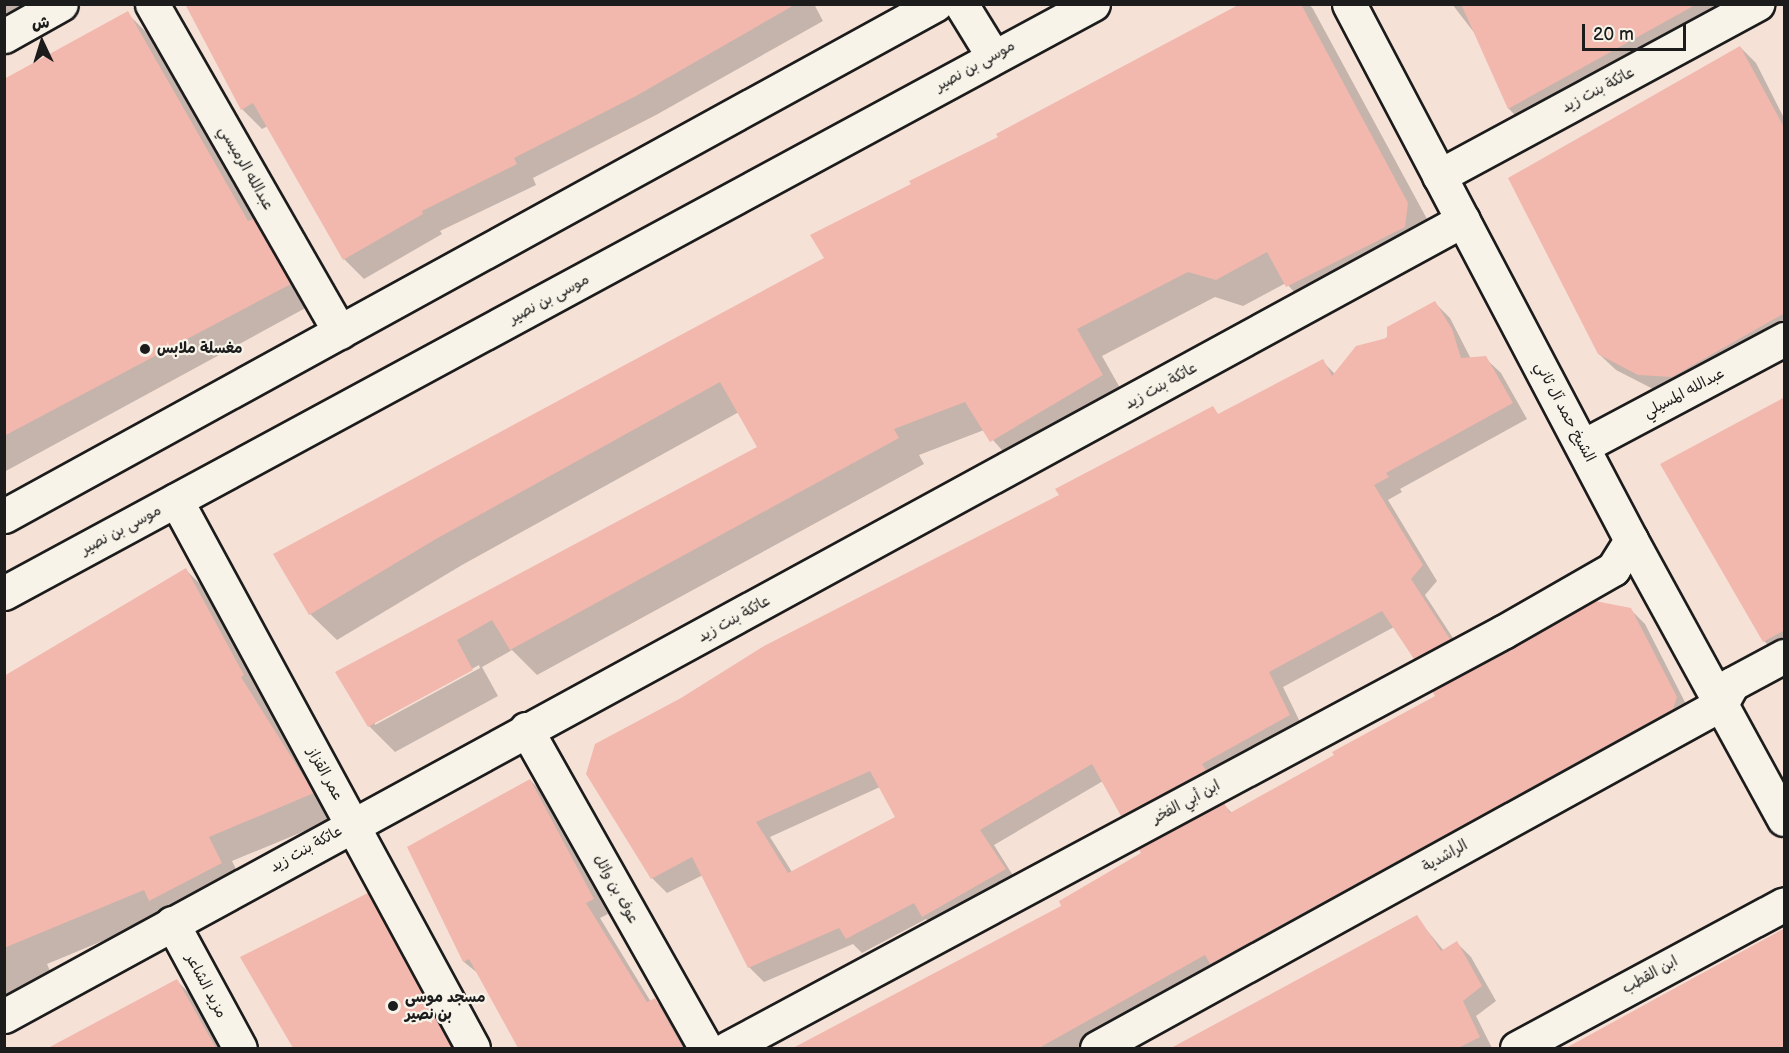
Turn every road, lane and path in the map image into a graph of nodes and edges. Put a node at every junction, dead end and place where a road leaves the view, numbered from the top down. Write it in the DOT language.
graph roads {
  1 [pos="61,4"];
  2 [pos="152,4"];
  3 [pos="936,4"];
  4 [pos="961,4"];
  5 [pos="1093,4"];
  6 [pos="1349,4"];
  7 [pos="1757,4"];
  8 [pos="4,36"];
  9 [pos="993,56"];
  10 [pos="1439,176"];
  11 [pos="1463,220"];
  12 [pos="340,332"];
  13 [pos="1785,339"];
  14 [pos="1583,446"];
  15 [pos="176,500"];
  16 [pos="4,516"];
  17 [pos="1630,540"];
  18 [pos="4,593"];
  19 [pos="1785,656"];
  20 [pos="1721,704"];
  21 [pos="526,729"];
  22 [pos="1785,819"];
  23 [pos="352,824"];
  24 [pos="1785,904"];
  25 [pos="172,923"];
  26 [pos="4,1016"];
  27 [pos="240,1048"];
  28 [pos="473,1048"];
  29 [pos="706,1048"];
  30 [pos="728,1048"];
  31 [pos="1097,1048"];
  32 [pos="1517,1048"];
  1 -- 8 [label="street"];
  2 -- 12 [label="street, عبدالله الرميسي"];
  3 -- 12 [label="street"];
  4 -- 9 [label="street"];
  5 -- 9 [label="street, موسى بن نصير"];
  6 -- 10 [label="street, الشيخ حمد آل ثاني"];
  7 -- 10 [label="street, عاتكة بنت زيد"];
  9 -- 15 [label="street, موسى بن نصير"];
  10 -- 11 [label="street, الشيخ حمد آل ثاني"];
  11 -- 14 [label="street, الشيخ حمد آل ثاني"];
  11 -- 21 [label="street, عاتكة بنت زيد"];
  12 -- 16 [label="street"];
  13 -- 14 [label="street, عبدالله المسيلي"];
  14 -- 17 [label="street, الشيخ حمد آل ثاني"];
  15 -- 18 [label="street, موسى بن نصير"];
  15 -- 23 [label="street, عمر القزاز"];
  17 -- 20 [label="street, الشيخ حمد آل ثاني"];
  17 -- 30 [label="street, ابن أبي الفخر"];
  19 -- 20 [label="street, الراشدية"];
  20 -- 22 [label="street, الشيخ حمد آل ثاني"];
  20 -- 31 [label="street, الراشدية"];
  21 -- 23 [label="street, عاتكة بنت زيد"];
  21 -- 29 [label="street, عوف بن وائل"];
  23 -- 25 [label="street, عاتكة بنت زيد"];
  23 -- 28 [label="street, عمر القزاز"];
  24 -- 32 [label="street, ابن القطب"];
  25 -- 26 [label="street, عاتكة بنت زيد"];
  25 -- 27 [label="street, مزيد الشاعر"];
}
